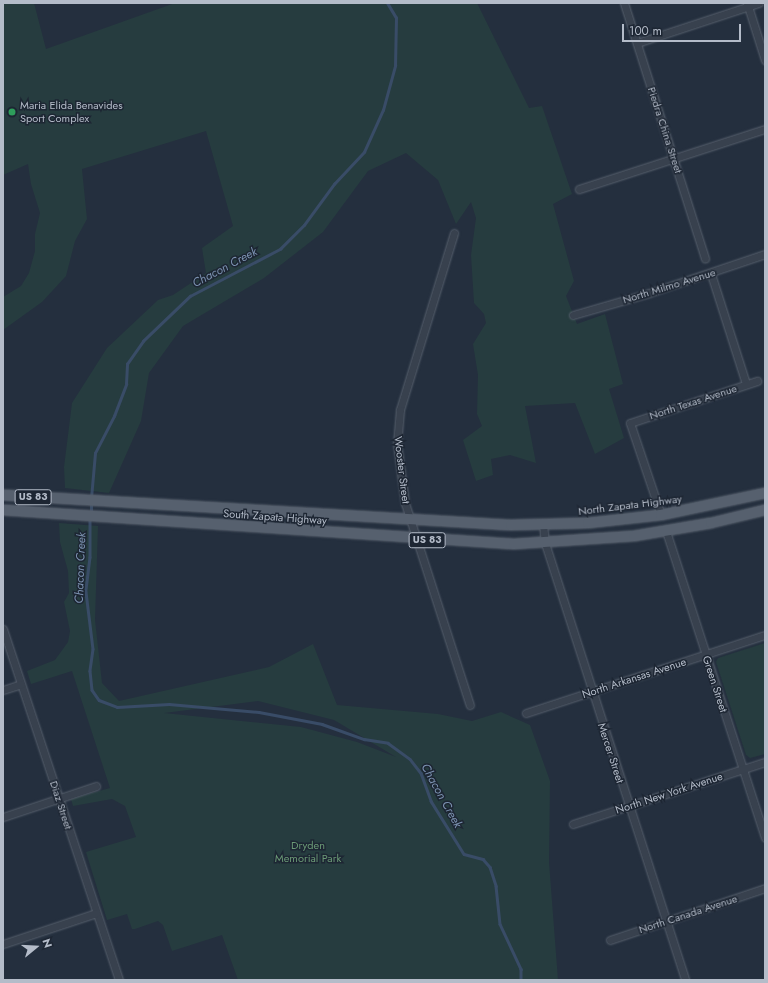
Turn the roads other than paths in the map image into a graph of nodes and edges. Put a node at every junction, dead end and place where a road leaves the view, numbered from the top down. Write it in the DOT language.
graph roads {
  1 [pos="624,3"];
  2 [pos="759,3"];
  3 [pos="747,5"];
  4 [pos="637,43"];
  5 [pos="765,60"];
  6 [pos="765,129"];
  7 [pos="674,158"];
  8 [pos="579,189"];
  9 [pos="454,233"];
  10 [pos="765,254"];
  11 [pos="705,258"];
  12 [pos="710,274"];
  13 [pos="573,315"];
  14 [pos="757,380"];
  15 [pos="746,384"];
  16 [pos="765,493"];
  17 [pos="3,495"];
  18 [pos="3,510"];
  19 [pos="765,510"];
  20 [pos="661,515"];
  21 [pos="410,520"];
  22 [pos="543,524"];
  23 [pos="666,531"];
  24 [pos="416,539"];
  25 [pos="545,543"];
  26 [pos="3,629"];
  27 [pos="765,635"];
  28 [pos="706,655"];
  29 [pos="21,684"];
  30 [pos="3,690"];
  31 [pos="591,691"];
  32 [pos="470,705"];
  33 [pos="526,713"];
  34 [pos="765,762"];
  35 [pos="743,769"];
  36 [pos="96,786"];
  37 [pos="59,798"];
  38 [pos="628,806"];
  39 [pos="3,817"];
  40 [pos="573,824"];
  41 [pos="765,837"];
  42 [pos="765,888"];
  43 [pos="96,913"];
  44 [pos="666,921"];
  45 [pos="610,940"];
  46 [pos="3,944"];
  47 [pos="118,980"];
  48 [pos="685,980"];
  1 -- 4 [label="street, Piedra China Street"];
  2 -- 3 [label="street"];
  3 -- 4 [label="street"];
  3 -- 5 [label="street"];
  4 -- 7 [label="street, Piedra China Street"];
  6 -- 7 [label="street"];
  7 -- 8 [label="street"];
  7 -- 11 [label="street, Piedra China Street"];
  9 -- 21 [label="street, Wooster Street"];
  10 -- 12 [label="street, North Milmo Avenue"];
  12 -- 13 [label="street, North Milmo Avenue"];
  12 -- 15 [label="street"];
  14 -- 15 [label="street, North Texas Avenue"];
  15 -- 20 [label="street, North Texas Avenue"];
  16 -- 20 [label="main road, North Zapata Highway / US 83"];
  17 -- 21 [label="main road, South Zapata Highway / US 83"];
  18 -- 24 [label="main road, South Zapata Highway / US 83"];
  19 -- 23 [label="main road, US 83"];
  20 -- 22 [label="main road, North Zapata Highway / US 83"];
  21 -- 22 [label="main road, South Zapata Highway / US 83"];
  21 -- 24 [label="street, Wooster Street"];
  22 -- 25 [label="street, Mercer Street"];
  23 -- 25 [label="main road, US 83"];
  23 -- 28 [label="street, Green Street"];
  24 -- 25 [label="main road, South Zapata Highway / US 83"];
  24 -- 32 [label="street, Wooster Street"];
  25 -- 31 [label="street, Mercer Street"];
  26 -- 29 [label="street, Diaz Street"];
  27 -- 28 [label="street, North Arkansas Avenue"];
  28 -- 31 [label="street, North Arkansas Avenue"];
  28 -- 35 [label="street, Green Street"];
  29 -- 30 [label="street"];
  29 -- 37 [label="street, Diaz Street"];
  31 -- 33 [label="street, North Arkansas Avenue"];
  31 -- 38 [label="street, Mercer Street"];
  34 -- 35 [label="street, North New York Avenue"];
  35 -- 38 [label="street, North New York Avenue"];
  35 -- 41 [label="street, Green Street"];
  36 -- 37 [label="street"];
  37 -- 39 [label="street"];
  37 -- 43 [label="street, Diaz Street"];
  38 -- 40 [label="street, North New York Avenue"];
  38 -- 44 [label="street, Mercer Street"];
  42 -- 44 [label="street, North Canada Avenue"];
  43 -- 46 [label="street"];
  43 -- 47 [label="street, Diaz Street"];
  44 -- 45 [label="street, North Canada Avenue"];
  44 -- 48 [label="street, Mercer Street"];
}
